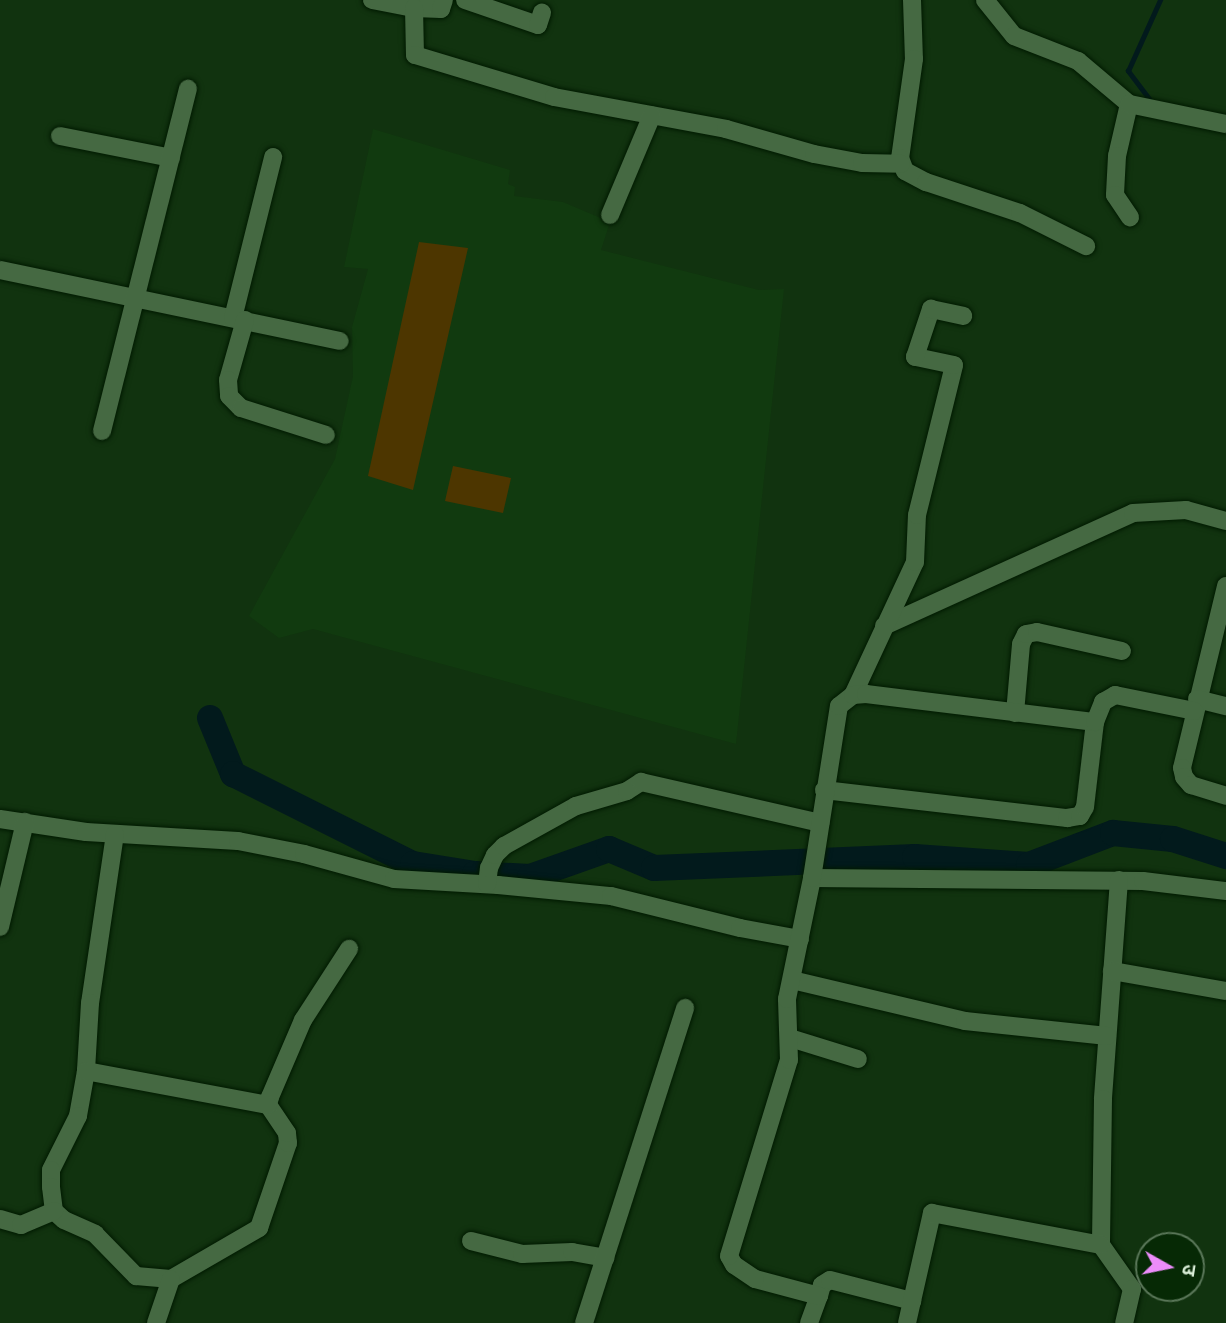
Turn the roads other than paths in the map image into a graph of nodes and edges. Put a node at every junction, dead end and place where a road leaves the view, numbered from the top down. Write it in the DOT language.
graph roads {
  1 [pos="372,0"];
  2 [pos="444,0"];
  3 [pos="465,0"];
  4 [pos="912,0"];
  5 [pos="985,0"];
  6 [pos="485,3"];
  7 [pos="414,8"];
  8 [pos="542,13"];
  9 [pos="187,89"];
  10 [pos="1129,104"];
  11 [pos="652,115"];
  12 [pos="1226,124"];
  13 [pos="61,136"];
  14 [pos="273,157"];
  15 [pos="171,158"];
  16 [pos="901,164"];
  17 [pos="610,215"];
  18 [pos="1130,218"];
  19 [pos="1086,246"];
  20 [pos="0,270"];
  21 [pos="137,297"];
  22 [pos="963,316"];
  23 [pos="239,319"];
  24 [pos="340,341"];
  25 [pos="102,431"];
  26 [pos="327,435"];
  27 [pos="1226,521"];
  28 [pos="1226,586"];
  29 [pos="1223,609"];
  30 [pos="884,626"];
  31 [pos="1122,651"];
  32 [pos="853,695"];
  33 [pos="1196,705"];
  34 [pos="1226,706"];
  35 [pos="1015,713"];
  36 [pos="1095,722"];
  37 [pos="824,790"];
  38 [pos="1226,796"];
  39 [pos="0,818"];
  40 [pos="26,822"];
  41 [pos="820,823"];
  42 [pos="116,834"];
  43 [pos="813,875"];
  44 [pos="487,876"];
  45 [pos="1119,880"];
  46 [pos="1226,891"];
  47 [pos="0,927"];
  48 [pos="800,939"];
  49 [pos="349,949"];
  50 [pos="1112,971"];
  51 [pos="792,980"];
  52 [pos="1226,991"];
  53 [pos="685,1009"];
  54 [pos="1107,1036"];
  55 [pos="790,1038"];
  56 [pos="858,1059"];
  57 [pos="86,1071"];
  58 [pos="268,1105"];
  59 [pos="54,1211"];
  60 [pos="0,1219"];
  61 [pos="471,1241"];
  62 [pos="1101,1245"];
  63 [pos="605,1258"];
  64 [pos="171,1279"];
  65 [pos="819,1296"];
  66 [pos="912,1301"];
  67 [pos="156,1323"];
  68 [pos="584,1323"];
  69 [pos="809,1323"];
  70 [pos="908,1323"];
  71 [pos="1124,1323"];
  1 -- 7 [label="street"];
  2 -- 7 [label="street"];
  3 -- 6 [label="street"];
  4 -- 16 [label="street"];
  5 -- 10 [label="street"];
  6 -- 8 [label="street"];
  7 -- 11 [label="street"];
  9 -- 15 [label="street"];
  10 -- 12 [label="street"];
  10 -- 18 [label="street"];
  11 -- 16 [label="street"];
  11 -- 17 [label="street"];
  13 -- 15 [label="street"];
  14 -- 23 [label="street"];
  15 -- 21 [label="street"];
  16 -- 19 [label="street"];
  20 -- 21 [label="street"];
  21 -- 23 [label="street"];
  21 -- 25 [label="street"];
  22 -- 30 [label="street"];
  23 -- 24 [label="street"];
  23 -- 26 [label="street"];
  27 -- 30 [label="street"];
  28 -- 29 [label="street"];
  29 -- 33 [label="street"];
  30 -- 32 [label="street"];
  31 -- 35 [label="street"];
  32 -- 35 [label="street"];
  32 -- 37 [label="street"];
  33 -- 34 [label="street"];
  33 -- 36 [label="street"];
  33 -- 38 [label="street"];
  35 -- 36 [label="street"];
  36 -- 37 [label="street"];
  37 -- 41 [label="street"];
  39 -- 40 [label="street"];
  40 -- 42 [label="street"];
  40 -- 47 [label="street"];
  41 -- 43 [label="street"];
  41 -- 44 [label="street"];
  42 -- 44 [label="street"];
  42 -- 57 [label="street"];
  43 -- 45 [label="street"];
  43 -- 48 [label="street"];
  44 -- 48 [label="street"];
  45 -- 46 [label="street"];
  45 -- 50 [label="street"];
  48 -- 51 [label="street"];
  49 -- 58 [label="street"];
  50 -- 52 [label="street"];
  50 -- 54 [label="street"];
  51 -- 54 [label="street"];
  51 -- 55 [label="street"];
  53 -- 63 [label="street"];
  54 -- 62 [label="street"];
  55 -- 56 [label="street"];
  55 -- 65 [label="street"];
  57 -- 58 [label="street"];
  57 -- 59 [label="street"];
  58 -- 64 [label="street"];
  59 -- 60 [label="street"];
  59 -- 64 [label="street"];
  61 -- 63 [label="street"];
  62 -- 66 [label="street"];
  62 -- 71 [label="street"];
  63 -- 68 [label="street"];
  64 -- 67 [label="street"];
  65 -- 66 [label="street"];
  65 -- 69 [label="street"];
  66 -- 70 [label="street"];
}
